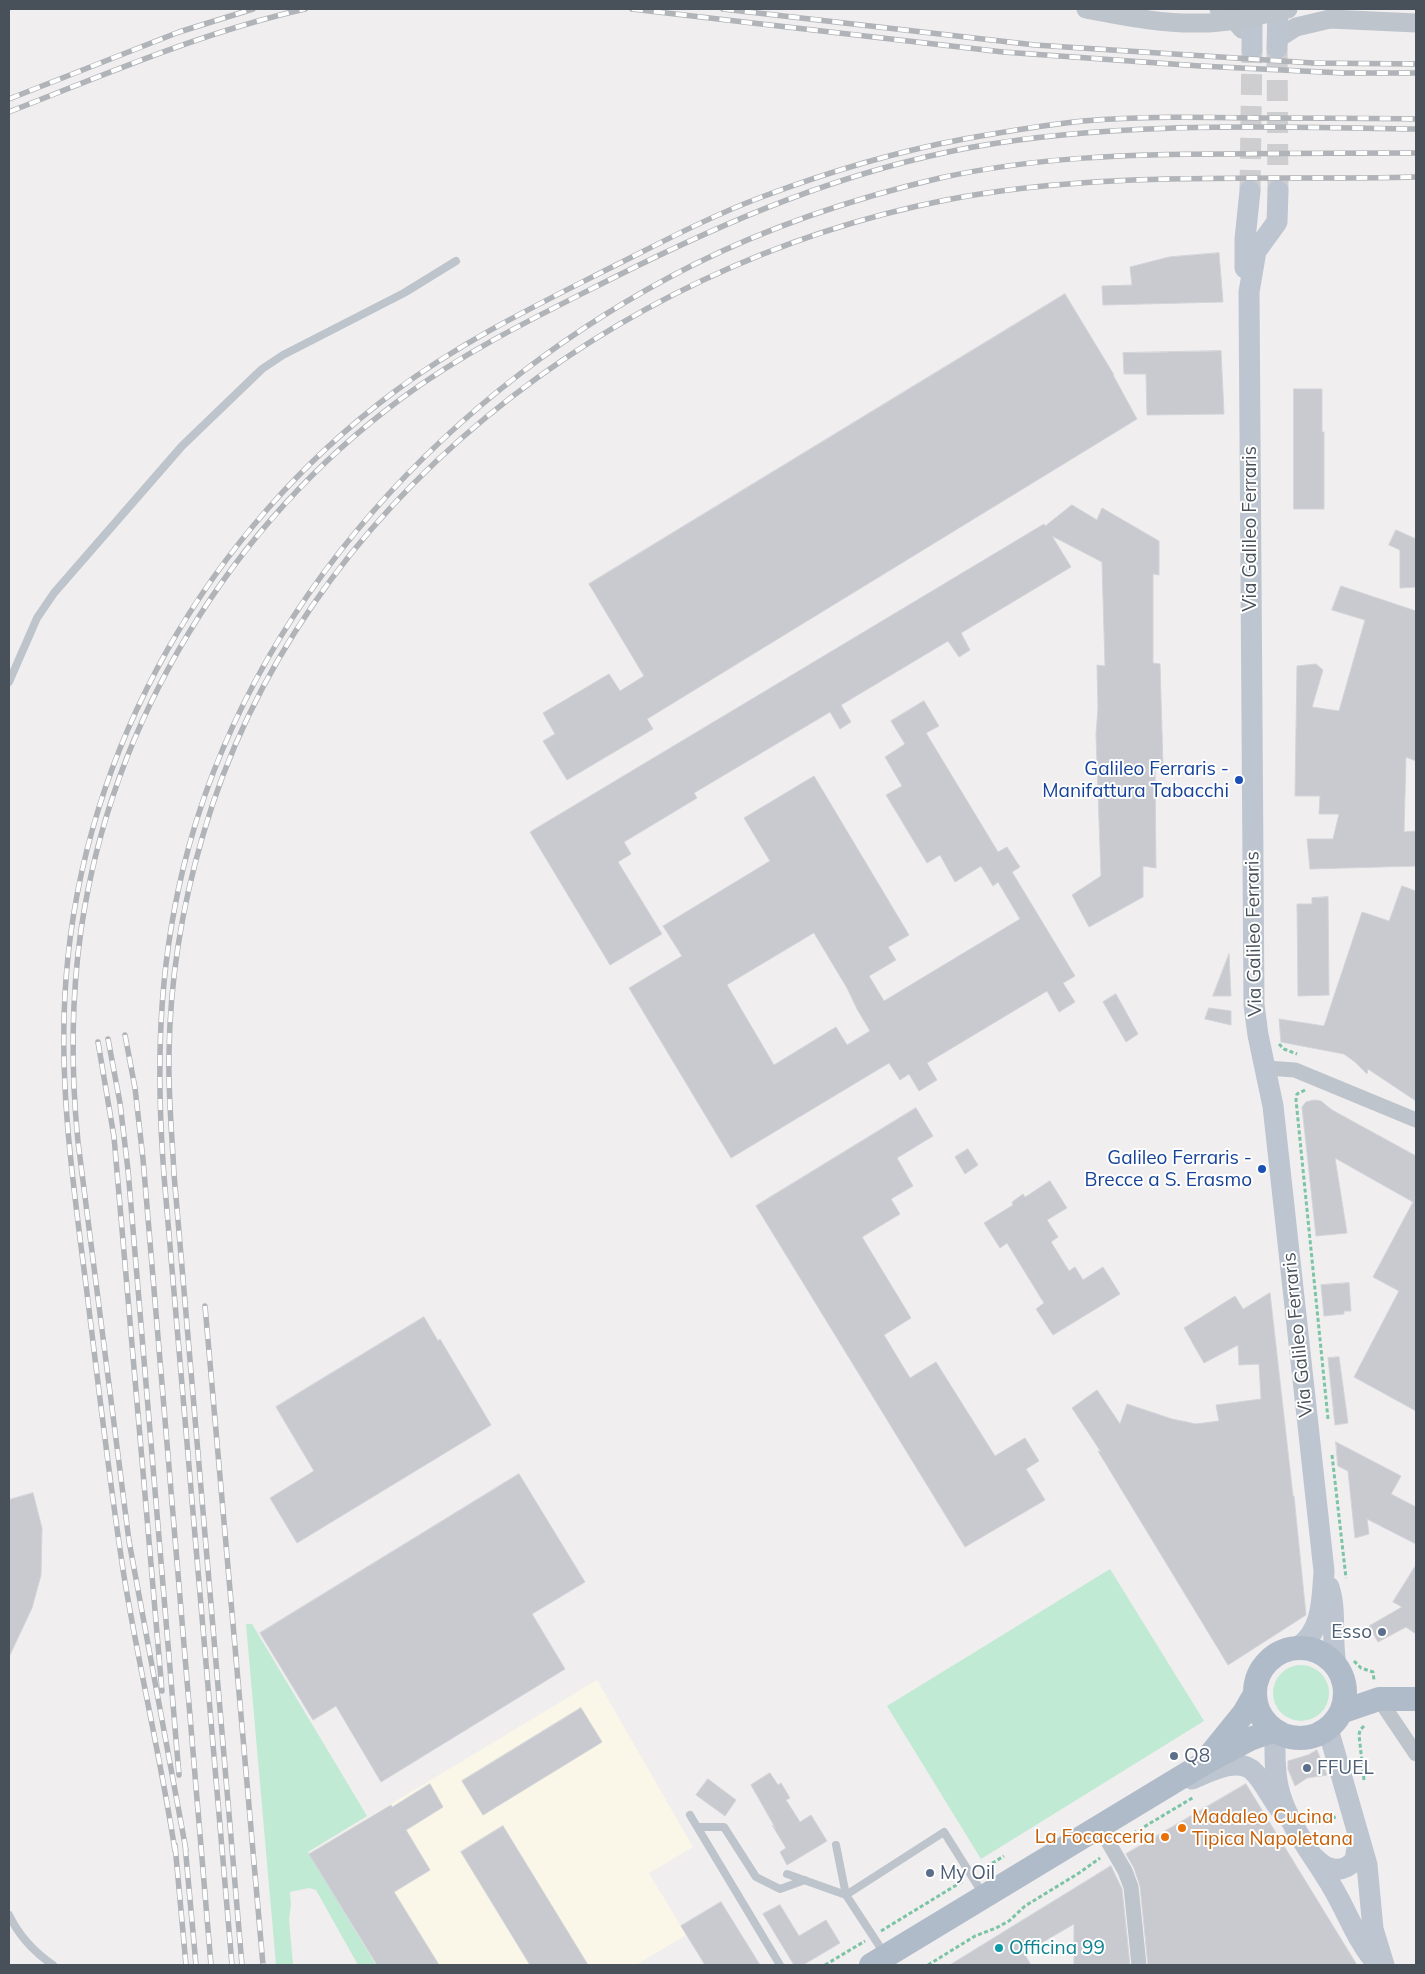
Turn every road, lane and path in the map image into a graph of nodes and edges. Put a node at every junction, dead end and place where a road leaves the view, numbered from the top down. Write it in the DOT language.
graph roads {
  1 [pos="1086,9"];
  2 [pos="1220,9"];
  3 [pos="1252,9"];
  4 [pos="1278,9"];
  5 [pos="1288,9"];
  6 [pos="1416,23"];
  7 [pos="1252,44"];
  8 [pos="1278,44"];
  9 [pos="1278,191"];
  10 [pos="1250,192"];
  11 [pos="456,262"];
  12 [pos="1249,292"];
  13 [pos="9,682"];
  14 [pos="1277,1041"];
  15 [pos="1299,1054"];
  16 [pos="1266,1068"];
  17 [pos="1309,1086"];
  18 [pos="1416,1120"];
  19 [pos="1328,1420"];
  20 [pos="1332,1451"];
  21 [pos="1344,1563"];
  22 [pos="1324,1571"];
  23 [pos="1298,1647"];
  24 [pos="1344,1668"];
  25 [pos="1377,1690"];
  26 [pos="1255,1694"];
  27 [pos="1416,1699"];
  28 [pos="1334,1720"];
  29 [pos="1370,1724"];
  30 [pos="1275,1730"];
  31 [pos="1416,1754"];
  32 [pos="1203,1764"];
  33 [pos="1364,1789"];
  34 [pos="1156,1793"];
  35 [pos="1198,1795"];
  36 [pos="690,1815"];
  37 [pos="1348,1820"];
  38 [pos="1299,1823"];
  39 [pos="1099,1826"];
  40 [pos="698,1827"];
  41 [pos="1118,1842"];
  42 [pos="836,1845"];
  43 [pos="1312,1854"];
  44 [pos="1004,1856"];
  45 [pos="1103,1856"];
  46 [pos="787,1874"];
  47 [pos="972,1876"];
  48 [pos="805,1880"];
  49 [pos="846,1895"];
  50 [pos="984,1896"];
  51 [pos="9,1915"];
  52 [pos="872,1936"];
  53 [pos="882,1962"];
  54 [pos="53,1965"];
  55 [pos="780,1965"];
  56 [pos="824,1965"];
  57 [pos="928,1965"];
  58 [pos="1139,1965"];
  59 [pos="1378,1965"];
  60 [pos="1384,1965"];
  1 -- 5 [label="street, bridge"];
  2 -- 7 [label="street"];
  3 -- 7 [label="main road"];
  4 -- 8 [label="main road"];
  6 -- 8 [label="street"];
  9 -- 12 [label="main road, Via Galileo Ferraris"];
  10 -- 12 [label="main road, Via Galileo Ferraris"];
  11 -- 13 [label="lane"];
  12 -- 16 [label="main road, Via Galileo Ferraris"];
  14 -- 15 [label="path"];
  16 -- 18 [label="street"];
  16 -- 22 [label="main road, Via Galileo Ferraris"];
  17 -- 19 [label="path"];
  20 -- 21 [label="path"];
  22 -- 23 [label="main road, Via Galileo Ferraris"];
  22 -- 24 [label="main road, Via Galileo Ferraris"];
  23 -- 24 [label="main road"];
  23 -- 26 [label="main road"];
  24 -- 25 [label="main road"];
  24 -- 25 [label="path"];
  24 -- 28 [label="main road"];
  25 -- 27 [label="main road"];
  25 -- 28 [label="main road"];
  25 -- 31 [label="street"];
  26 -- 30 [label="main road"];
  26 -- 32 [label="main road"];
  28 -- 30 [label="main road"];
  28 -- 37 [label="main road"];
  29 -- 33 [label="path"];
  30 -- 32 [label="main road"];
  30 -- 38 [label="main road"];
  32 -- 34 [label="main road"];
  34 -- 38 [label="main road"];
  34 -- 39 [label="main road"];
  35 -- 41 [label="path"];
  36 -- 40 [label="lane"];
  37 -- 38 [label="path"];
  37 -- 43 [label="main road"];
  37 -- 60 [label="main road"];
  38 -- 43 [label="main road"];
  39 -- 50 [label="main road"];
  39 -- 58 [label="street"];
  40 -- 48 [label="lane"];
  40 -- 55 [label="lane"];
  42 -- 49 [label="lane"];
  43 -- 59 [label="main road"];
  44 -- 47 [label="path"];
  45 -- 57 [label="path"];
  46 -- 48 [label="lane"];
  47 -- 49 [label="lane"];
  47 -- 50 [label="lane"];
  47 -- 52 [label="path"];
  48 -- 49 [label="lane"];
  49 -- 52 [label="lane"];
  50 -- 53 [label="main road"];
  51 -- 54 [label="lane"];
  52 -- 53 [label="lane"];
  52 -- 56 [label="path"];
}
